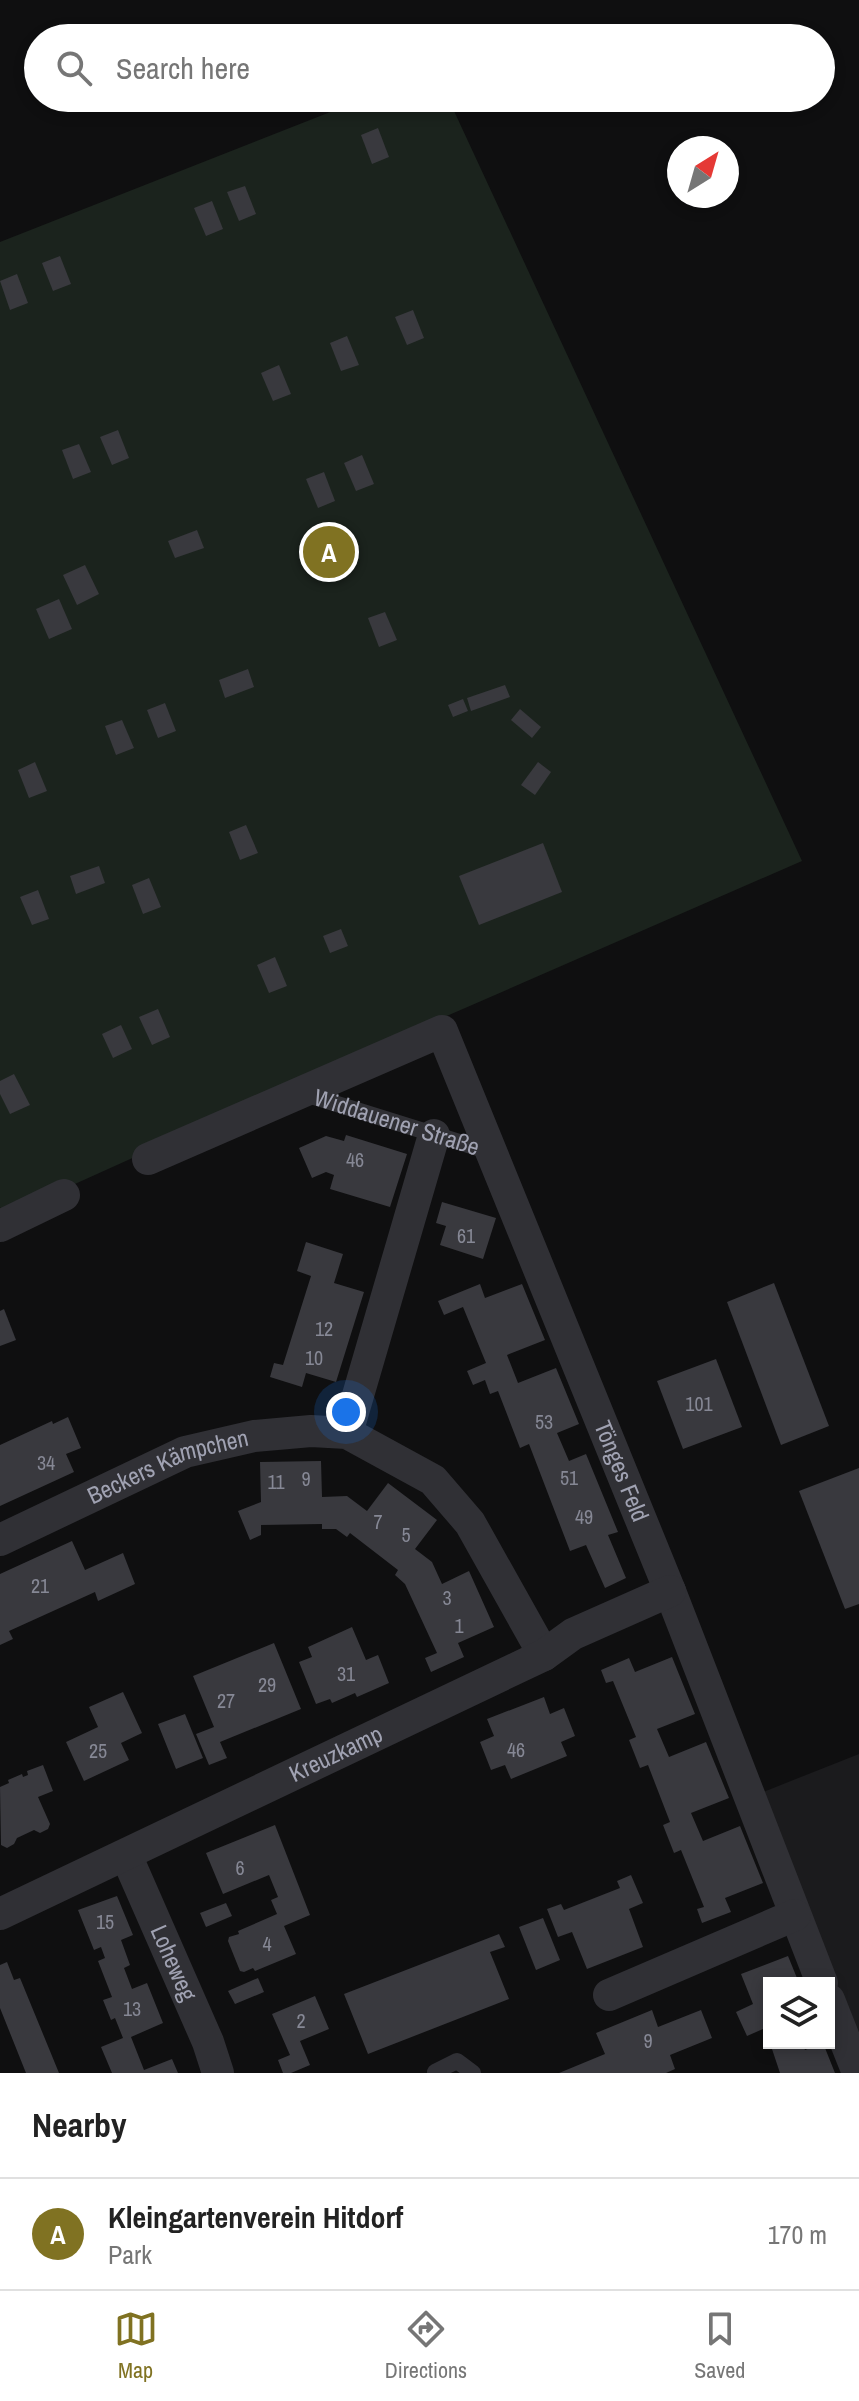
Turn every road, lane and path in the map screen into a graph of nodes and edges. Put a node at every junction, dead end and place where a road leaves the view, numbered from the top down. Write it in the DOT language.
graph roads {
  1 [pos="442,1031"];
  2 [pos="303,1093"];
  3 [pos="434,1135"];
  4 [pos="491,1152"];
  5 [pos="148,1159"];
  6 [pos="64,1195"];
  7 [pos="0,1226"];
  8 [pos="347,1433"];
  9 [pos="0,1540"];
  10 [pos="670,1591"];
  11 [pos="544,1655"];
  12 [pos="126,1855"];
  13 [pos="0,1914"];
  14 [pos="795,1915"];
  15 [pos="820,1977"];
  16 [pos="609,1995"];
  17 [pos="835,2015"];
  18 [pos="435,2072"];
  19 [pos="218,2073"];
  20 [pos="473,2073"];
  21 [pos="858,2073"];
  1 -- 2 [label="street, Widdauener Straße"];
  1 -- 4 [label="street, Tönges Feld"];
  2 -- 3 [label="lane, Widdauener Straße"];
  2 -- 5 [label="street, Widdauener Straße"];
  3 -- 4 [label="lane, Widdauener Straße"];
  3 -- 8 [label="street"];
  4 -- 10 [label="street, Tönges Feld"];
  6 -- 7 [label="street"];
  8 -- 9 [label="street, Beckers Kämpchen"];
  8 -- 11 [label="street, Beckers Kämpchen"];
  10 -- 11 [label="street, Kreuzkamp"];
  10 -- 14 [label="street, Tönges Feld"];
  11 -- 12 [label="street, Kreuzkamp"];
  12 -- 13 [label="street, Kreuzkamp"];
  12 -- 19 [label="street, Loheweg"];
  14 -- 15 [label="street, Tönges Feld"];
  14 -- 16 [label="street"];
  17 -- 21 [label="street"];
  18 -- 20 [label="lane"];
}
